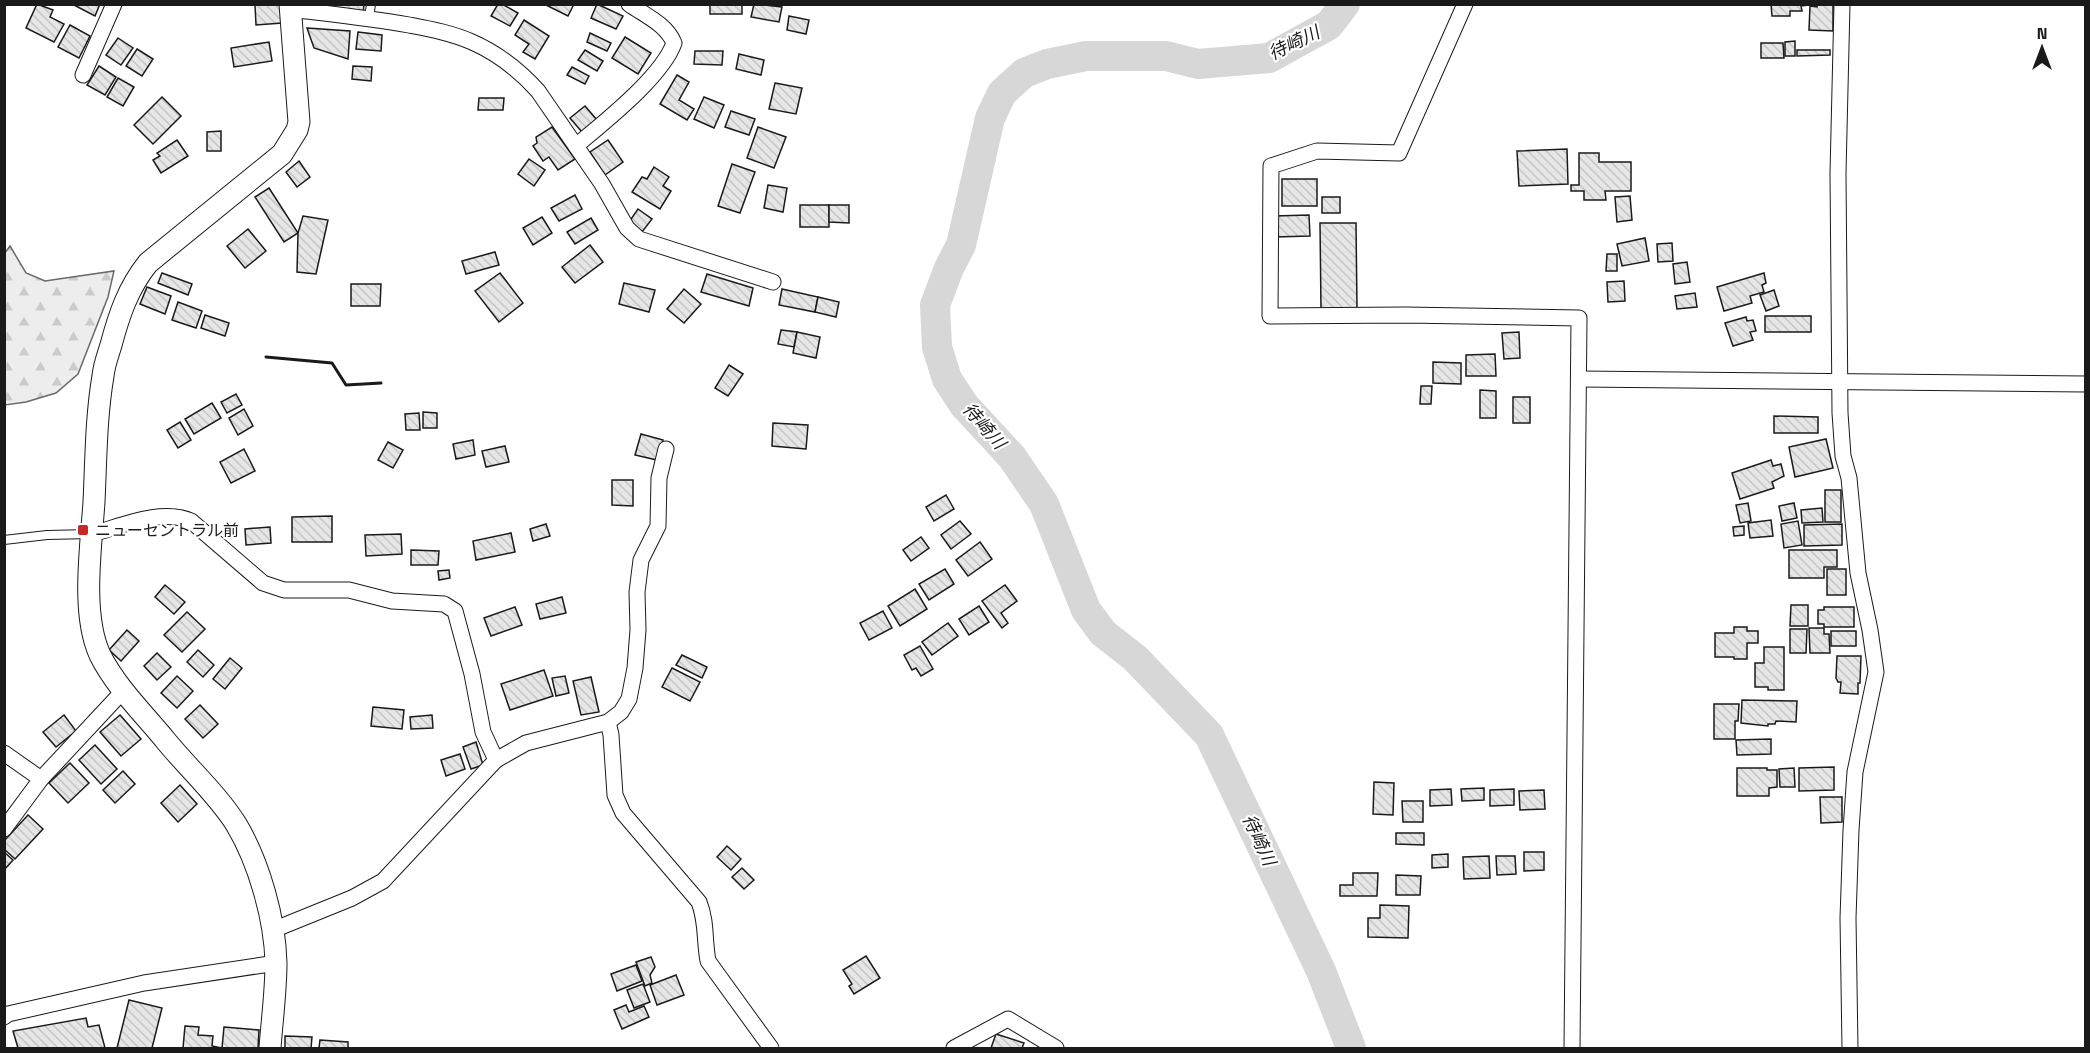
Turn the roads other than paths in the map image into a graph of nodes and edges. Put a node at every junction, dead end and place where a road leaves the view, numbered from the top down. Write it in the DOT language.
graph roads {
  1 [pos="114,4"];
  2 [pos="628,4"];
  3 [pos="1465,4"];
  4 [pos="1842,4"];
  5 [pos="290,7"];
  6 [pos="370,11"];
  7 [pos="83,75"];
  8 [pos="576,146"];
  9 [pos="773,282"];
  10 [pos="1580,379"];
  11 [pos="1839,382"];
  12 [pos="2085,384"];
  13 [pos="666,449"];
  14 [pos="92,534"];
  15 [pos="4,540"];
  16 [pos="124,690"];
  17 [pos="608,722"];
  18 [pos="4,753"];
  19 [pos="496,760"];
  20 [pos="41,779"];
  21 [pos="4,829"];
  22 [pos="273,930"];
  23 [pos="276,963"];
  24 [pos="4,1017"];
  25 [pos="270,1048"];
  26 [pos="771,1048"];
  27 [pos="954,1048"];
  28 [pos="1056,1048"];
  29 [pos="1572,1048"];
  30 [pos="1850,1048"];
  1 -- 7 [label="street"];
  2 -- 8 [label="street"];
  3 -- 10 [label="street"];
  4 -- 11 [label="street"];
  5 -- 6 [label="street"];
  5 -- 14 [label="street"];
  6 -- 8 [label="street"];
  8 -- 9 [label="street"];
  10 -- 11 [label="street"];
  10 -- 29 [label="street"];
  11 -- 12 [label="street"];
  11 -- 30 [label="street"];
  13 -- 17 [label="street"];
  14 -- 15 [label="lane"];
  14 -- 16 [label="street"];
  14 -- 19 [label="street"];
  16 -- 20 [label="street"];
  16 -- 22 [label="street"];
  17 -- 19 [label="street"];
  17 -- 26 [label="street"];
  18 -- 20 [label="street"];
  19 -- 22 [label="street"];
  20 -- 21 [label="street"];
  22 -- 23 [label="street"];
  23 -- 24 [label="street"];
  23 -- 25 [label="street"];
  27 -- 28 [label="street"];
}
